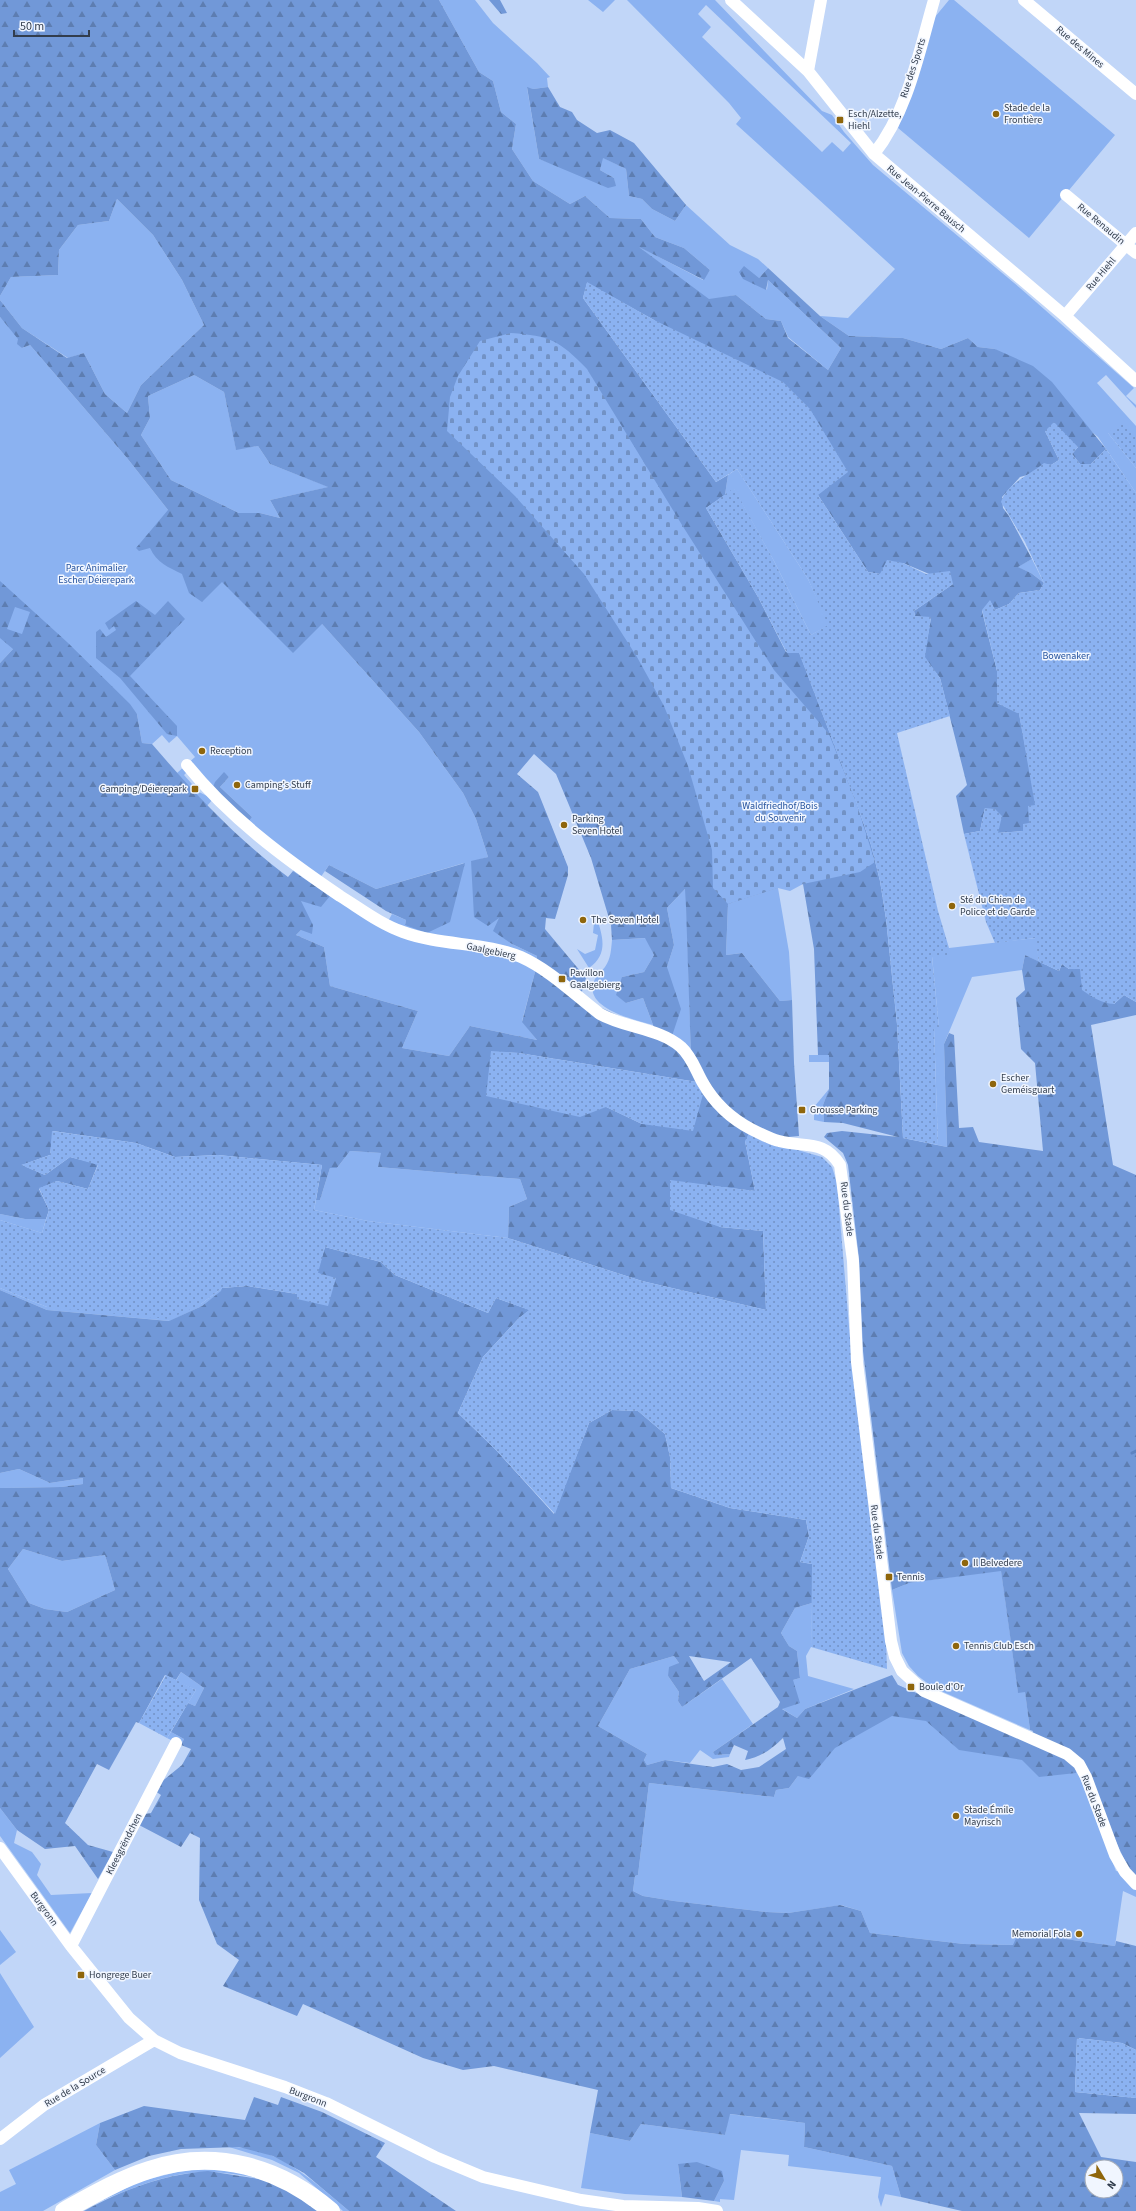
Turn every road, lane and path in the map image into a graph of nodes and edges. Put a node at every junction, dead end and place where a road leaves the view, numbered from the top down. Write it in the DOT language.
graph roads {
  1 [pos="731,0"];
  2 [pos="821,0"];
  3 [pos="934,0"];
  4 [pos="1024,0"];
  5 [pos="808,71"];
  6 [pos="1136,94"];
  7 [pos="874,154"];
  8 [pos="1066,195"];
  9 [pos="1136,233"];
  10 [pos="1126,245"];
  11 [pos="1136,253"];
  12 [pos="1065,316"];
  13 [pos="1136,382"];
  14 [pos="187,765"];
  15 [pos="811,1145"];
  16 [pos="176,1743"];
  17 [pos="0,1848"];
  18 [pos="1136,1884"];
  19 [pos="71,1946"];
  20 [pos="154,2040"];
  21 [pos="0,2139"];
  22 [pos="701,2209"];
  23 [pos="64,2211"];
  24 [pos="331,2211"];
  25 [pos="717,2211"];
  1 -- 5 [label="street, Rue Jean-Pierre Bausch"];
  2 -- 5 [label="street"];
  3 -- 7 [label="street, Rue des Sports"];
  4 -- 6 [label="street, Rue des Mines"];
  5 -- 7 [label="street, Rue Jean-Pierre Bausch"];
  7 -- 12 [label="street, Rue Jean-Pierre Bausch"];
  8 -- 10 [label="street, Rue Renaudin"];
  9 -- 10 [label="street, Rue Hiehl"];
  10 -- 11 [label="street, Rue Renaudin"];
  10 -- 12 [label="street, Rue Hiehl"];
  12 -- 13 [label="street, Rue Jean-Pierre Bausch"];
  14 -- 15 [label="street, Gaalgebierg"];
  15 -- 18 [label="street, Rue du Stade"];
  16 -- 19 [label="street, Kleesgrëndchen"];
  17 -- 19 [label="street, Burgronn"];
  19 -- 20 [label="street, Burgronn"];
  20 -- 21 [label="street, Rue de la Source"];
  20 -- 22 [label="street, Burgronn"];
  22 -- 25 [label="street, Burgronn"];
  23 -- 24 [label="main road"];
}
